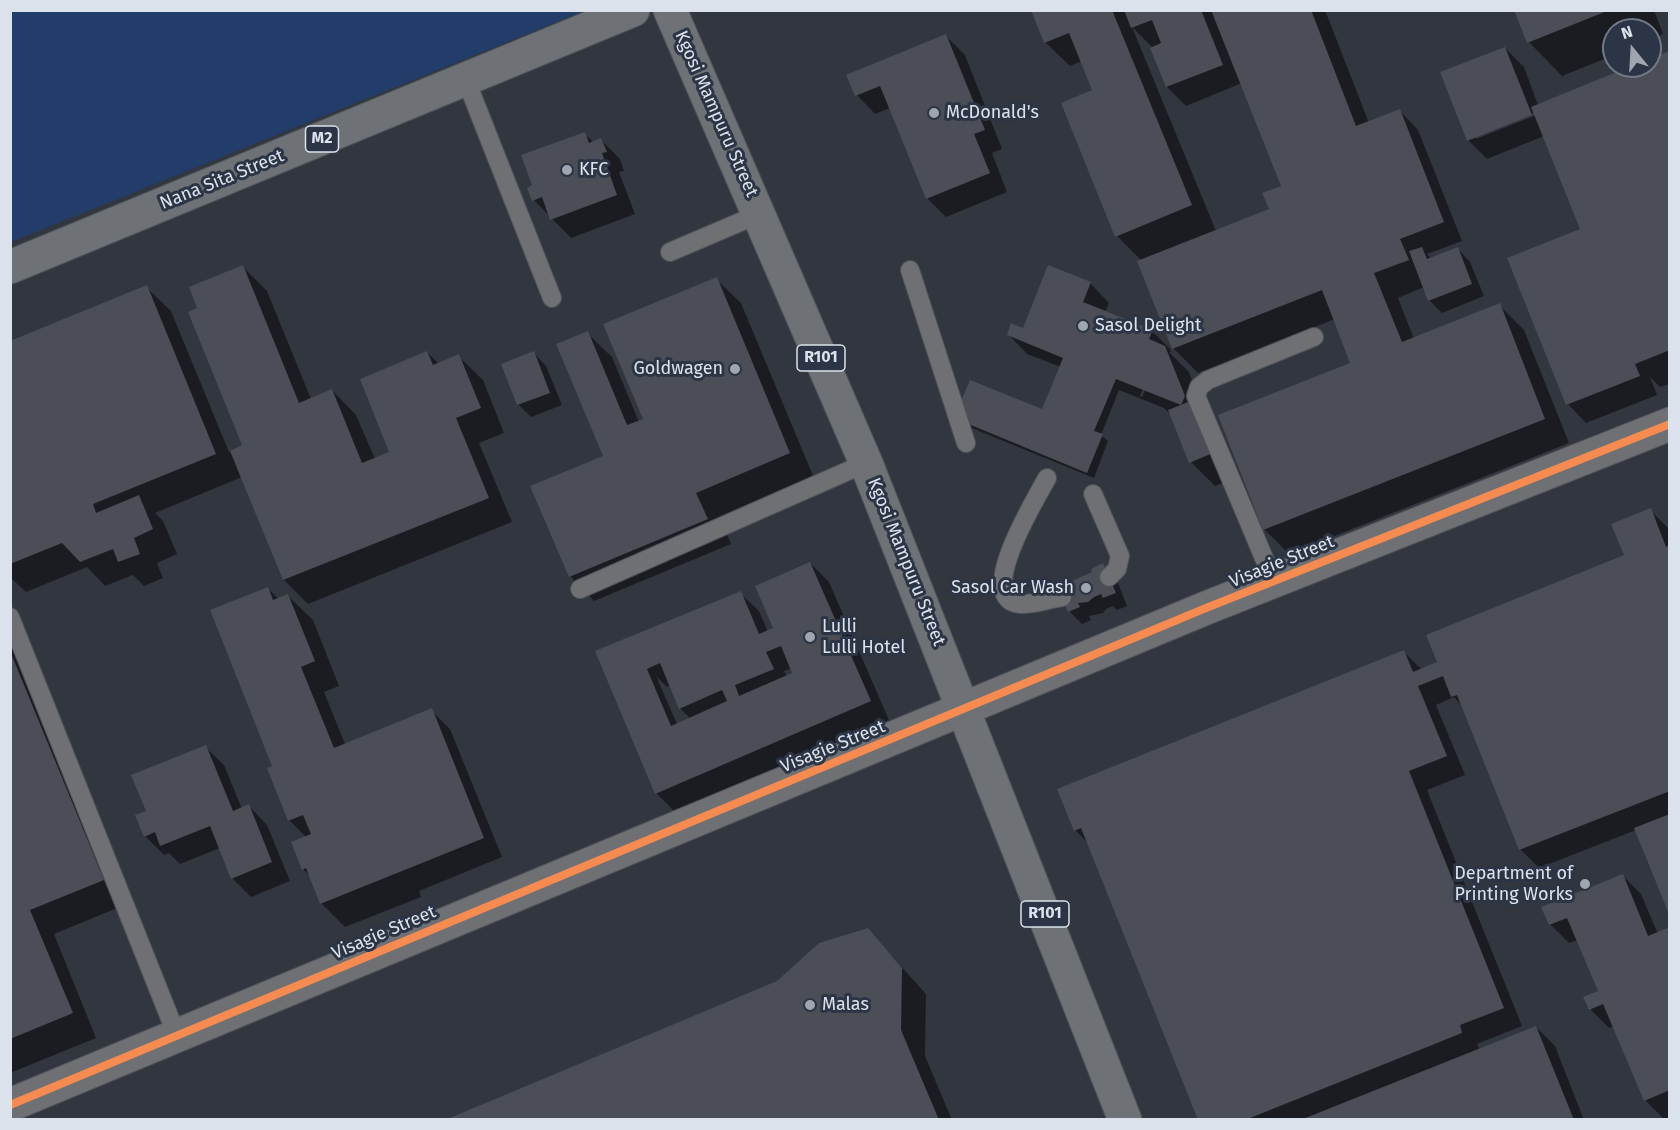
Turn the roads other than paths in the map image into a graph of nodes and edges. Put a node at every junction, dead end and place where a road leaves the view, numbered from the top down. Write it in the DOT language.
graph roads {
  1 [pos="633,10"];
  2 [pos="670,10"];
  3 [pos="466,80"];
  4 [pos="759,214"];
  5 [pos="670,252"];
  6 [pos="10,267"];
  7 [pos="909,270"];
  8 [pos="552,298"];
  9 [pos="1314,337"];
  10 [pos="1670,424"];
  11 [pos="966,443"];
  12 [pos="866,463"];
  13 [pos="1047,478"];
  14 [pos="1094,494"];
  15 [pos="1109,577"];
  16 [pos="1274,582"];
  17 [pos="580,588"];
  18 [pos="1062,597"];
  19 [pos="10,618"];
  20 [pos="965,709"];
  21 [pos="177,1036"];
  22 [pos="10,1105"];
  23 [pos="1125,1119"];
  1 -- 3 [label="main road, Nana Sita Street / M2"];
  2 -- 4 [label="main road, Kgosi Mampuru Street / R101"];
  3 -- 6 [label="main road, Nana Sita Street / M2"];
  3 -- 8 [label="lane"];
  4 -- 5 [label="lane"];
  4 -- 12 [label="main road, Kgosi Mampuru Street / R101"];
  7 -- 11 [label="lane"];
  9 -- 16 [label="lane"];
  10 -- 16 [label="street, Visagie Street"];
  12 -- 17 [label="lane"];
  12 -- 20 [label="main road, Kgosi Mampuru Street / R101"];
  13 -- 18 [label="lane"];
  14 -- 15 [label="lane"];
  16 -- 20 [label="street, Visagie Street"];
  19 -- 21 [label="lane"];
  20 -- 21 [label="street, Visagie Street"];
  20 -- 23 [label="main road, Kgosi Mampuru Street / R101"];
  21 -- 22 [label="street, Visagie Street"];
}
